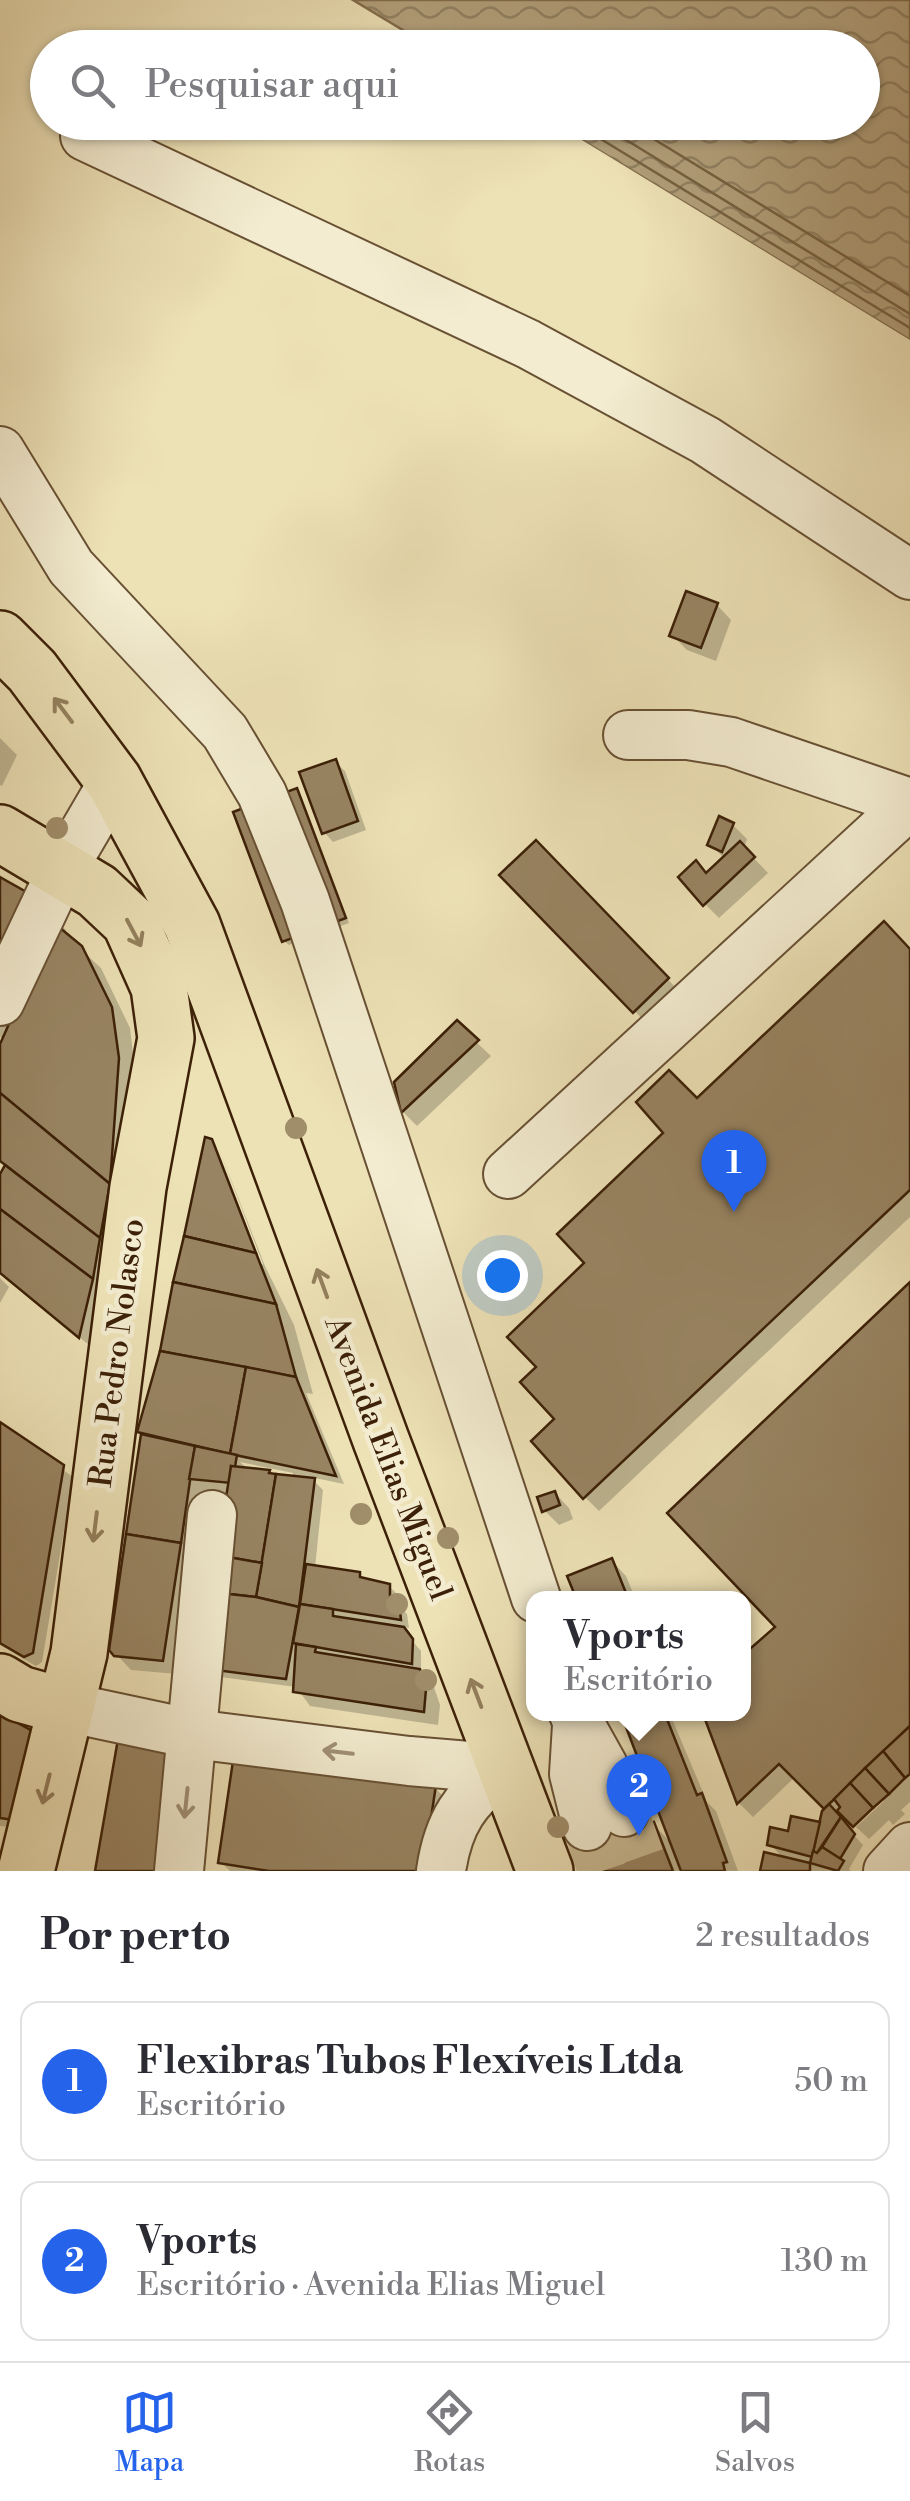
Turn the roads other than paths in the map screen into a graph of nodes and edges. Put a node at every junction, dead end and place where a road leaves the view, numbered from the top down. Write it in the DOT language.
graph roads {
  1 [pos="94,140"];
  2 [pos="0,451"];
  3 [pos="910,575"];
  4 [pos="0,639"];
  5 [pos="628,735"];
  6 [pos="114,782"];
  7 [pos="910,803"];
  8 [pos="0,834"];
  9 [pos="62,870"];
  10 [pos="0,1001"];
  11 [pos="508,1174"];
  12 [pos="212,1515"];
  13 [pos="534,1591"];
  14 [pos="0,1682"];
  15 [pos="66,1708"];
  16 [pos="576,1721"];
  17 [pos="193,1734"];
  18 [pos="409,1761"];
  19 [pos="505,1770"];
  20 [pos="605,1819"];
  21 [pos="910,1848"];
  22 [pos="444,1855"];
  23 [pos="184,1870"];
  24 [pos="26,1871"];
  25 [pos="545,1871"];
  26 [pos="888,1871"];
  1 -- 3 [label="street"];
  2 -- 13 [label="street"];
  6 -- 4 [label="main road, Avenida Elias Miguel, one-way"];
  5 -- 7 [label="street"];
  6 -- 9 [label="street"];
  19 -- 6 [label="main road, Avenida Elias Miguel, one-way"];
  7 -- 11 [label="street"];
  8 -- 9 [label="main road, Rua Pedro Nolasco"];
  9 -- 10 [label="street"];
  9 -- 15 [label="main road, Rua Pedro Nolasco, one-way"];
  12 -- 17 [label="street"];
  14 -- 15 [label="main road"];
  15 -- 17 [label="street"];
  15 -- 24 [label="main road, Rua Pedro Nolasco, one-way"];
  16 -- 20 [label="street"];
  18 -- 17 [label="street, one-way"];
  17 -- 23 [label="street, one-way"];
  18 -- 19 [label="street"];
  18 -- 22 [label="street"];
  19 -- 22 [label="street"];
  19 -- 25 [label="main road, Avenida Elias Miguel"];
  21 -- 26 [label="street"];
}
